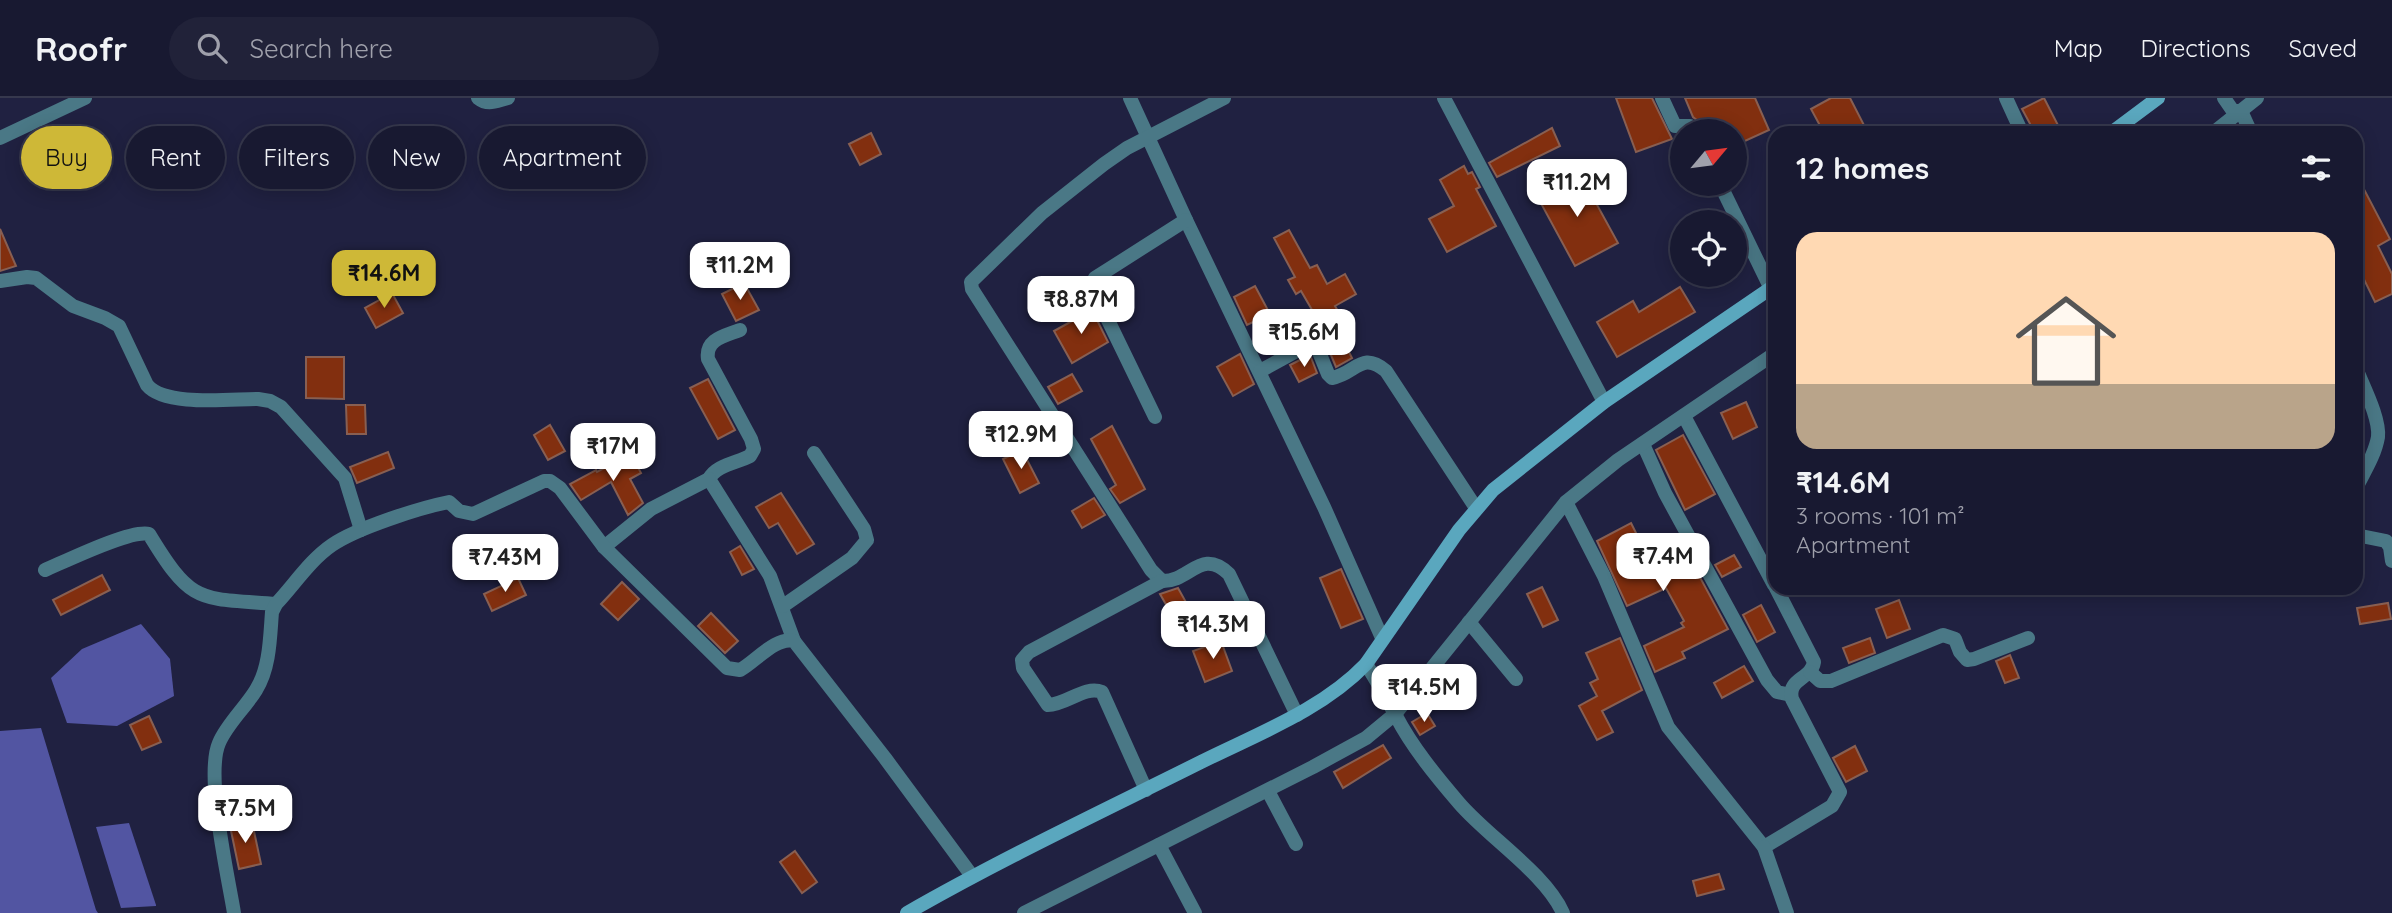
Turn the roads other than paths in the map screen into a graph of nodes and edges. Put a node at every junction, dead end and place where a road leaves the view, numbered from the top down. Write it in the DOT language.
graph roads {
  1 [pos="85,98"];
  2 [pos="478,98"];
  3 [pos="508,98"];
  4 [pos="1130,98"];
  5 [pos="1224,98"];
  6 [pos="1444,98"];
  7 [pos="1662,98"];
  8 [pos="2006,98"];
  9 [pos="2158,98"];
  10 [pos="2224,98"];
  11 [pos="2257,98"];
  12 [pos="2237,111"];
  13 [pos="1672,119"];
  14 [pos="2019,126"];
  15 [pos="2120,126"];
  16 [pos="2221,126"];
  17 [pos="2247,126"];
  18 [pos="1149,136"];
  19 [pos="0,138"];
  20 [pos="1726,196"];
  21 [pos="1186,220"];
  22 [pos="1768,280"];
  23 [pos="0,281"];
  24 [pos="1768,291"];
  25 [pos="740,330"];
  26 [pos="1768,358"];
  27 [pos="1260,371"];
  28 [pos="2363,387"];
  29 [pos="1604,402"];
  30 [pos="1684,416"];
  31 [pos="1155,417"];
  32 [pos="1643,444"];
  33 [pos="814,453"];
  34 [pos="2363,474"];
  35 [pos="709,479"];
  36 [pos="1566,502"];
  37 [pos="1476,508"];
  38 [pos="361,530"];
  39 [pos="2363,536"];
  40 [pos="604,547"];
  41 [pos="2392,561"];
  42 [pos="45,570"];
  43 [pos="1768,573"];
  44 [pos="1162,581"];
  45 [pos="1780,595"];
  46 [pos="276,604"];
  47 [pos="783,606"];
  48 [pos="1469,622"];
  49 [pos="1382,638"];
  50 [pos="2028,638"];
  51 [pos="794,641"];
  52 [pos="1366,664"];
  53 [pos="1810,672"];
  54 [pos="1516,679"];
  55 [pos="1791,695"];
  56 [pos="1393,710"];
  57 [pos="1297,715"];
  58 [pos="1146,790"];
  59 [pos="1268,791"];
  60 [pos="1296,844"];
  61 [pos="1159,845"];
  62 [pos="1764,847"];
  63 [pos="972,876"];
  64 [pos="234,913"];
  65 [pos="906,913"];
  66 [pos="1024,913"];
  67 [pos="1195,913"];
  68 [pos="1563,913"];
  69 [pos="1787,913"];
  1 -- 19 [label="street"];
  2 -- 3 [label="street"];
  4 -- 18 [label="street"];
  5 -- 18 [label="street"];
  6 -- 29 [label="street"];
  7 -- 13 [label="street"];
  8 -- 14 [label="street"];
  9 -- 15 [label="main road"];
  10 -- 12 [label="street"];
  11 -- 12 [label="street"];
  12 -- 16 [label="street"];
  12 -- 17 [label="street"];
  18 -- 21 [label="street"];
  18 -- 44 [label="street"];
  20 -- 22 [label="street"];
  21 -- 27 [label="street"];
  21 -- 31 [label="street"];
  23 -- 38 [label="street"];
  24 -- 29 [label="main road"];
  25 -- 35 [label="street"];
  26 -- 30 [label="street"];
  27 -- 37 [label="street"];
  27 -- 49 [label="street"];
  28 -- 34 [label="street"];
  29 -- 37 [label="main road"];
  30 -- 32 [label="street"];
  30 -- 43 [label="street"];
  32 -- 36 [label="street"];
  32 -- 55 [label="street"];
  33 -- 47 [label="street"];
  35 -- 40 [label="street"];
  35 -- 47 [label="street"];
  36 -- 48 [label="street"];
  36 -- 62 [label="street"];
  37 -- 49 [label="main road"];
  38 -- 40 [label="street"];
  38 -- 46 [label="street"];
  39 -- 41 [label="street"];
  40 -- 51 [label="street"];
  42 -- 46 [label="street"];
  44 -- 57 [label="street"];
  44 -- 58 [label="street"];
  45 -- 53 [label="street"];
  46 -- 64 [label="street"];
  47 -- 51 [label="street"];
  48 -- 54 [label="street"];
  48 -- 56 [label="street"];
  49 -- 52 [label="main road"];
  50 -- 53 [label="street"];
  51 -- 63 [label="street"];
  52 -- 56 [label="street"];
  52 -- 57 [label="main road"];
  53 -- 55 [label="street"];
  55 -- 62 [label="street"];
  56 -- 59 [label="street"];
  56 -- 68 [label="street"];
  57 -- 58 [label="main road"];
  58 -- 63 [label="main road"];
  59 -- 60 [label="street"];
  59 -- 61 [label="street"];
  61 -- 66 [label="street"];
  61 -- 67 [label="street"];
  62 -- 69 [label="street"];
  63 -- 65 [label="main road"];
}
